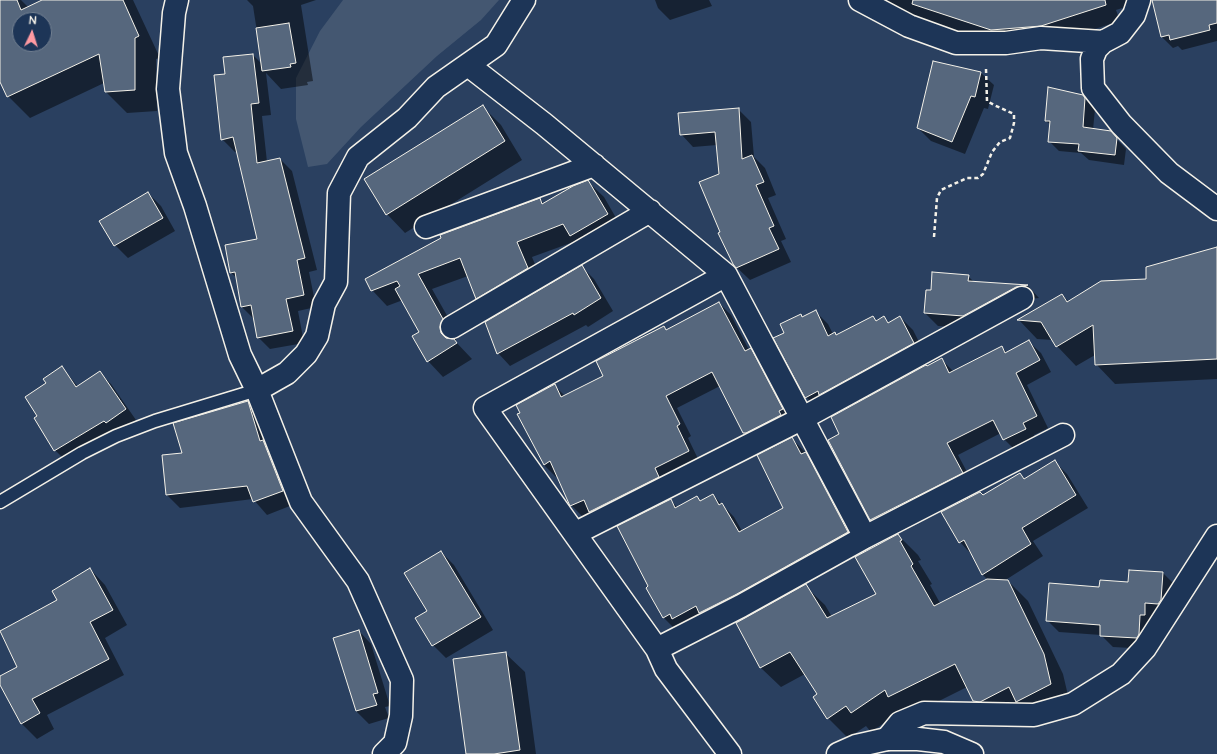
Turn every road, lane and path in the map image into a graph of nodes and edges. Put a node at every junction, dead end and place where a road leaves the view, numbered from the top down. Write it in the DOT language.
graph roads {
  1 [pos="177,0"];
  2 [pos="524,0"];
  3 [pos="860,0"];
  4 [pos="1139,0"];
  5 [pos="1103,42"];
  6 [pos="988,44"];
  7 [pos="468,65"];
  8 [pos="594,165"];
  9 [pos="1217,209"];
  10 [pos="650,211"];
  11 [pos="426,227"];
  12 [pos="934,237"];
  13 [pos="726,275"];
  14 [pos="1022,298"];
  15 [pos="452,328"];
  16 [pos="257,390"];
  17 [pos="803,418"];
  18 [pos="1063,435"];
  19 [pos="0,502"];
  20 [pos="576,533"];
  21 [pos="1217,536"];
  22 [pos="865,537"];
  23 [pos="657,649"];
  24 [pos="887,739"];
  25 [pos="384,754"];
  26 [pos="730,754"];
  27 [pos="838,754"];
  28 [pos="972,754"];
  1 -- 16 [label="street"];
  2 -- 7 [label="street"];
  3 -- 6 [label="street"];
  4 -- 5 [label="street"];
  5 -- 6 [label="street"];
  5 -- 9 [label="street"];
  6 -- 12 [label="path"];
  7 -- 8 [label="street"];
  7 -- 16 [label="street"];
  8 -- 10 [label="street"];
  8 -- 11 [label="street"];
  10 -- 13 [label="street"];
  10 -- 15 [label="street"];
  13 -- 17 [label="street"];
  13 -- 20 [label="street"];
  14 -- 17 [label="street"];
  16 -- 19 [label="lane"];
  16 -- 25 [label="street"];
  17 -- 20 [label="street"];
  17 -- 22 [label="street"];
  18 -- 22 [label="street"];
  20 -- 23 [label="street"];
  21 -- 24 [label="street"];
  22 -- 23 [label="street"];
  23 -- 26 [label="street"];
  24 -- 27 [label="street"];
  24 -- 28 [label="street"];
}
